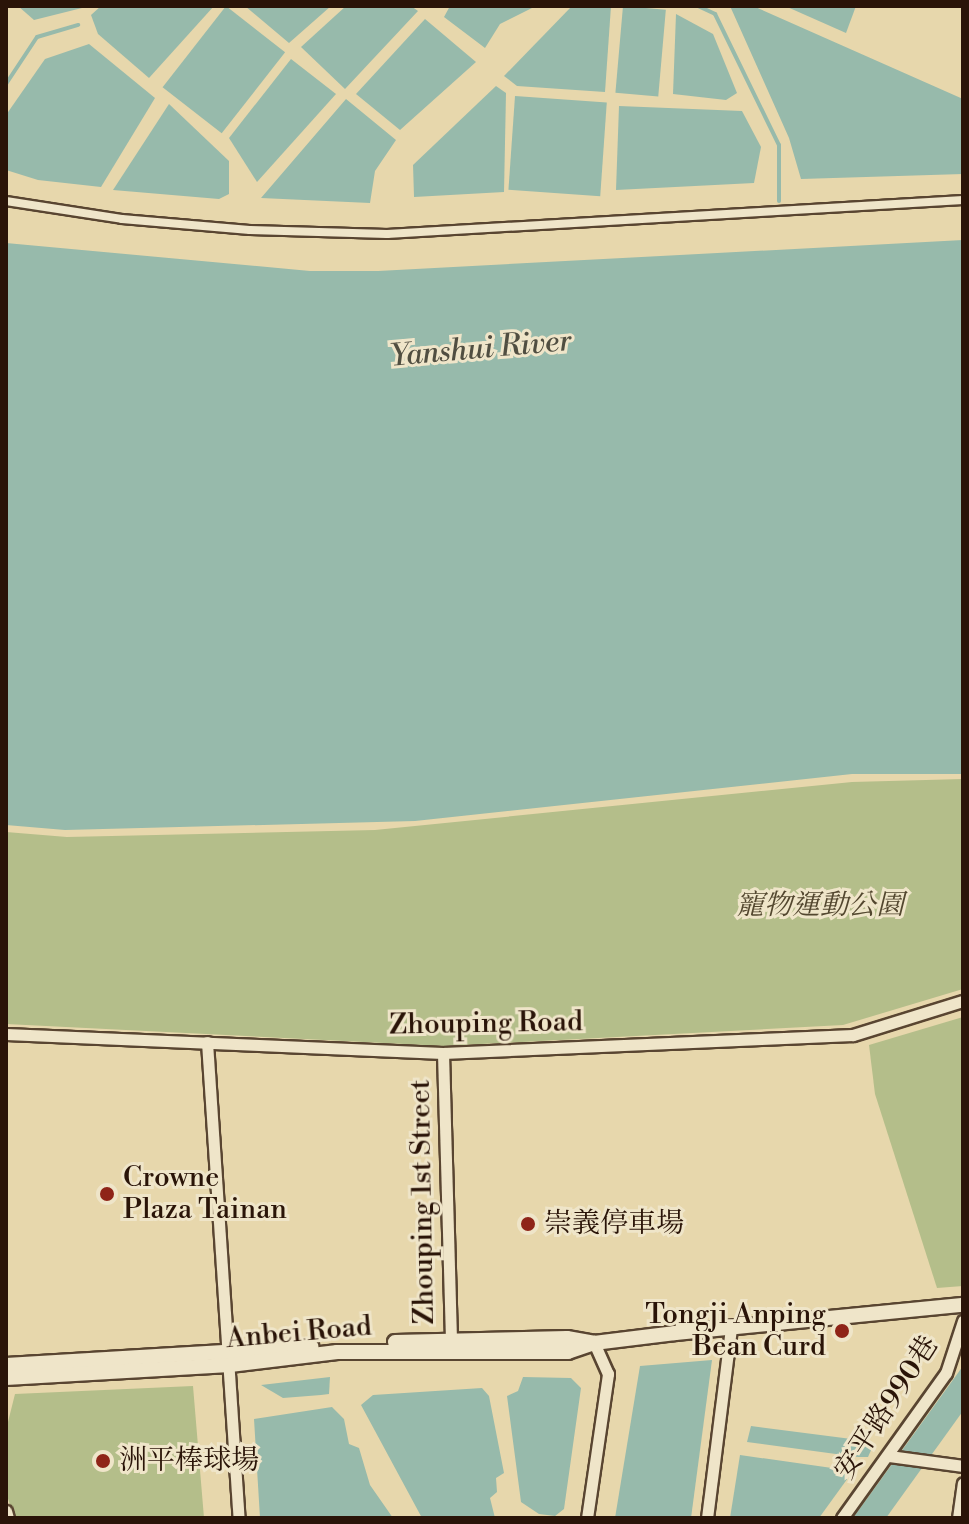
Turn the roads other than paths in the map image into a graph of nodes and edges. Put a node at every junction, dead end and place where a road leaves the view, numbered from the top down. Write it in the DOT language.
graph roads {
  1 [pos="963,200"];
  2 [pos="6,201"];
  3 [pos="963,1001"];
  4 [pos="6,1034"];
  5 [pos="207,1042"];
  6 [pos="443,1053"];
  7 [pos="962,1307"];
  8 [pos="963,1321"];
  9 [pos="731,1329"];
  10 [pos="594,1343"];
  11 [pos="451,1344"];
  12 [pos="230,1358"];
  13 [pos="6,1365"];
  14 [pos="6,1378"];
  15 [pos="889,1456"];
  16 [pos="963,1466"];
  17 [pos="963,1483"];
  18 [pos="6,1511"];
  19 [pos="8,1518"];
  20 [pos="239,1518"];
  21 [pos="587,1518"];
  22 [pos="707,1518"];
  23 [pos="842,1518"];
  24 [pos="958,1518"];
  1 -- 2 [label="street"];
  3 -- 6 [label="street, Zhouping Road"];
  4 -- 5 [label="street, Zhouping Road"];
  5 -- 6 [label="street, Zhouping Road"];
  5 -- 12 [label="street"];
  6 -- 11 [label="street, Zhouping 1st Street"];
  7 -- 9 [label="street, Anbei Road"];
  8 -- 15 [label="street, 安平路990巷"];
  9 -- 10 [label="street, Anbei Road"];
  9 -- 22 [label="street"];
  10 -- 11 [label="street, Anbei Road"];
  10 -- 21 [label="street"];
  11 -- 12 [label="street, Anbei Road"];
  12 -- 13 [label="street, Anbei Road"];
  12 -- 14 [label="street, Anbei Road"];
  12 -- 20 [label="street"];
  15 -- 16 [label="street"];
  15 -- 23 [label="street, 安平路990巷"];
  17 -- 24 [label="street"];
  18 -- 19 [label="street"];
}
